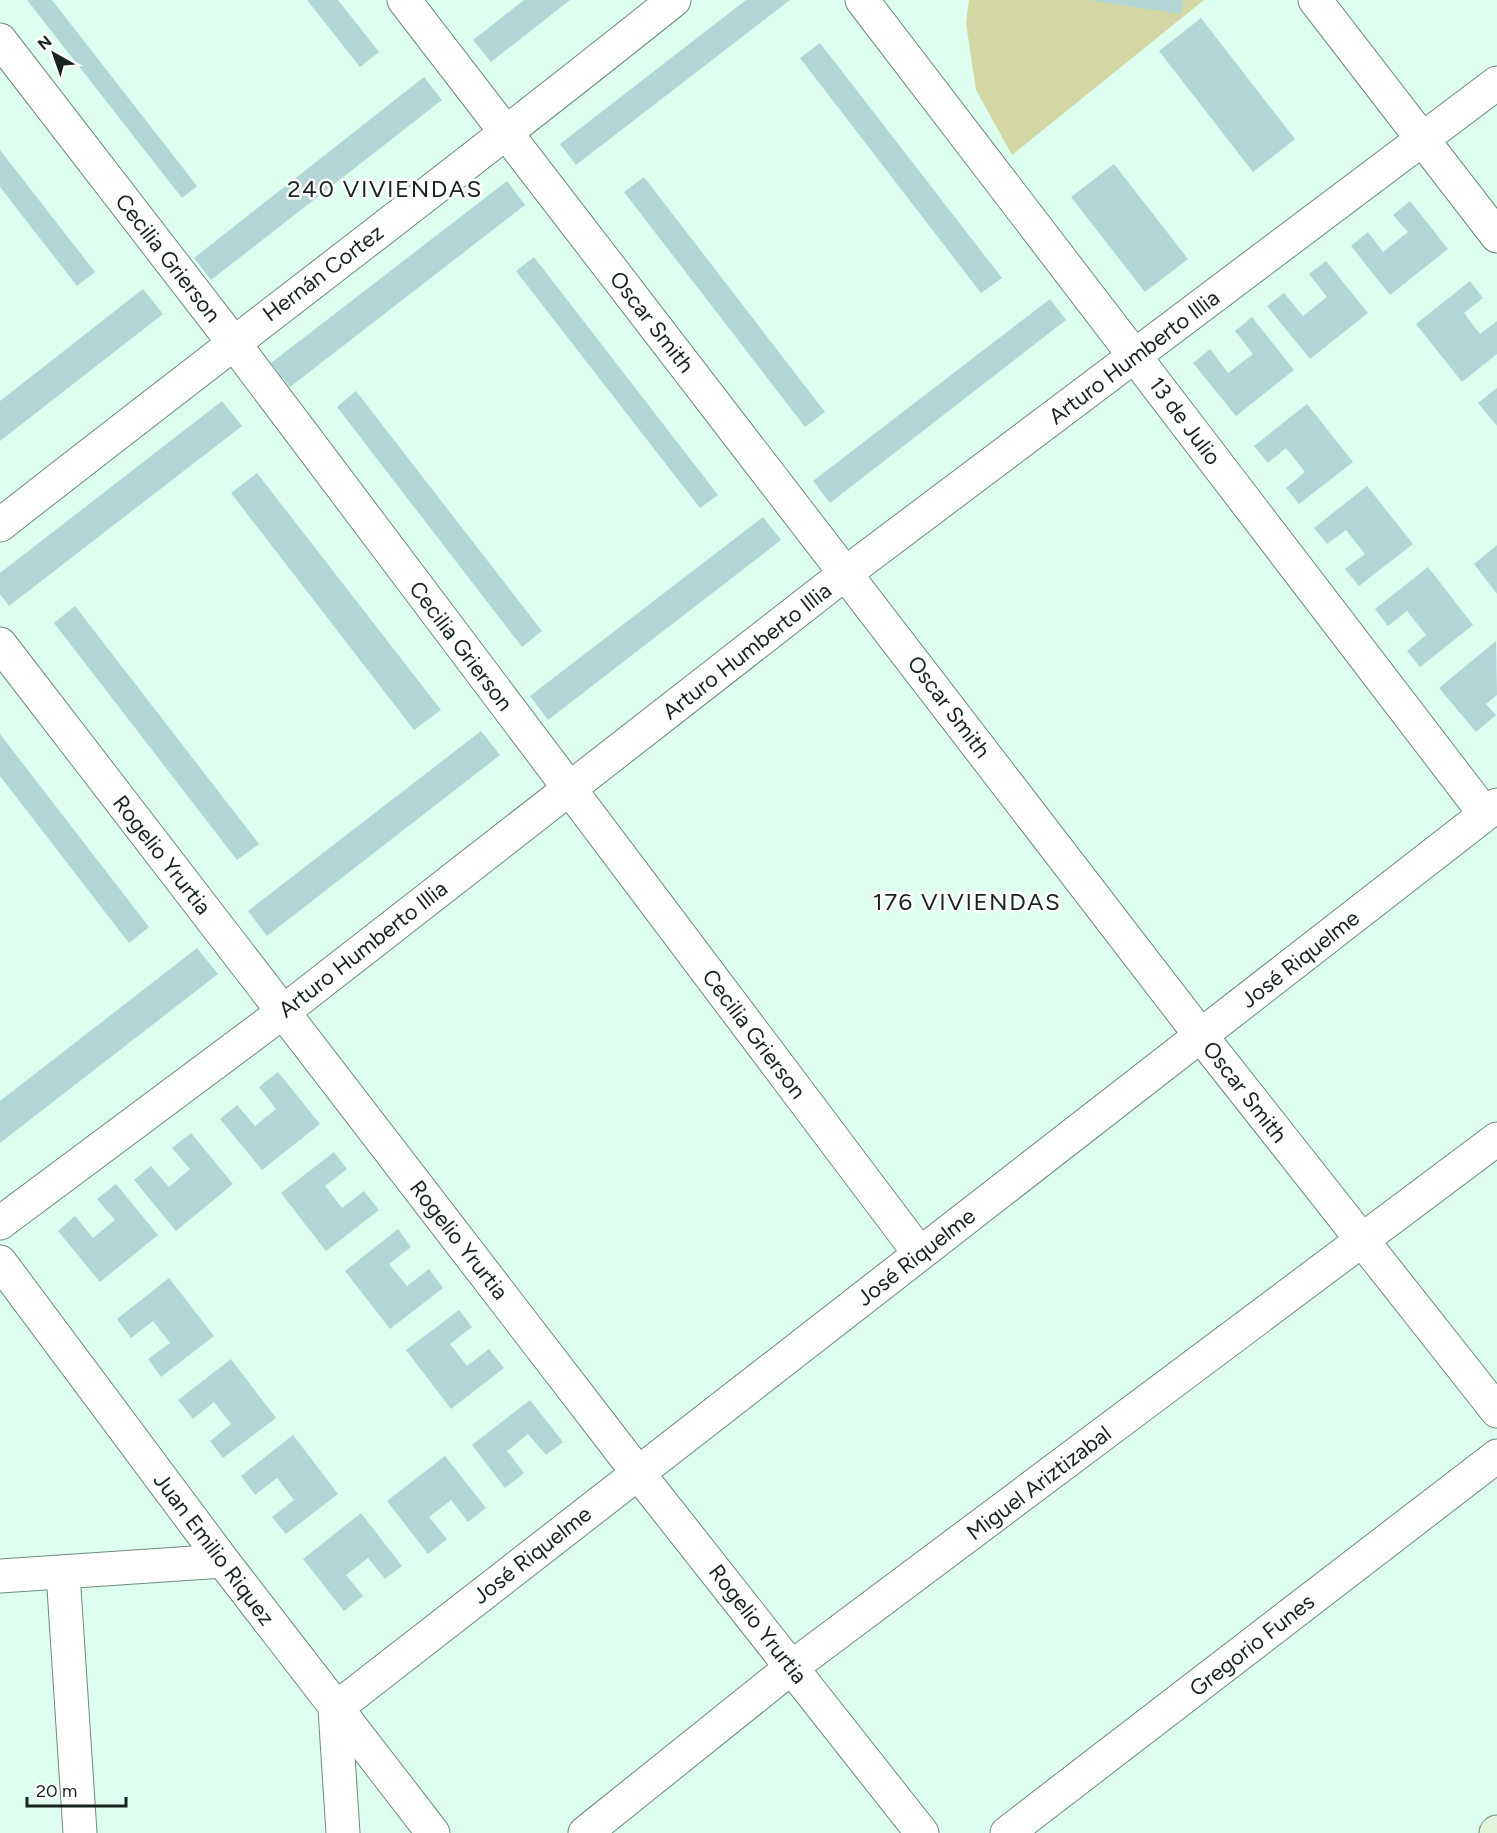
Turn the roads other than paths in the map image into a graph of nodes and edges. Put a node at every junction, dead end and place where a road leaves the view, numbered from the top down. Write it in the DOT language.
graph roads {
  1 [pos="404,0"];
  2 [pos="674,0"];
  3 [pos="862,0"];
  4 [pos="1315,0"];
  5 [pos="0,40"];
  6 [pos="1497,83"];
  7 [pos="506,135"];
  8 [pos="1421,139"];
  9 [pos="1497,236"];
  10 [pos="233,342"];
  11 [pos="1136,356"];
  12 [pos="0,525"];
  13 [pos="846,573"];
  14 [pos="0,644"];
  15 [pos="570,790"];
  16 [pos="1491,810"];
  17 [pos="283,1012"];
  18 [pos="1201,1036"];
  19 [pos="1497,1139"];
  20 [pos="0,1223"];
  21 [pos="1363,1241"];
  22 [pos="920,1254"];
  23 [pos="0,1262"];
  24 [pos="1497,1411"];
  25 [pos="1497,1456"];
  26 [pos="638,1473"];
  27 [pos="223,1561"];
  28 [pos="63,1573"];
  29 [pos="0,1576"];
  30 [pos="792,1667"];
  31 [pos="335,1709"];
  32 [pos="80,1833"];
  33 [pos="343,1833"];
  34 [pos="433,1833"];
  35 [pos="585,1833"];
  36 [pos="922,1833"];
  37 [pos="1007,1833"];
  1 -- 7 [label="street, Oscar Smith"];
  2 -- 7 [label="street, Hernán Cortez"];
  3 -- 11 [label="street, 13 de Julio"];
  4 -- 8 [label="street"];
  5 -- 10 [label="street, Cecilia Grierson"];
  6 -- 8 [label="street, Arturo Humberto Illia"];
  7 -- 10 [label="street, Hernán Cortez"];
  7 -- 13 [label="street, Oscar Smith"];
  8 -- 9 [label="street"];
  8 -- 11 [label="street, Arturo Humberto Illia"];
  10 -- 12 [label="street, Hernán Cortez"];
  10 -- 15 [label="street, Cecilia Grierson"];
  11 -- 13 [label="street, Arturo Humberto Illia"];
  11 -- 16 [label="street, 13 de Julio"];
  13 -- 15 [label="street, Arturo Humberto Illia"];
  13 -- 18 [label="street, Oscar Smith"];
  14 -- 17 [label="street, Rogelio Yrurtia"];
  15 -- 17 [label="street, Arturo Humberto Illia"];
  15 -- 22 [label="street, Cecilia Grierson"];
  16 -- 18 [label="street, José Riquelme"];
  17 -- 20 [label="street, Arturo Humberto Illia"];
  17 -- 26 [label="street, Rogelio Yrurtia"];
  18 -- 21 [label="street, Oscar Smith"];
  18 -- 22 [label="street, José Riquelme"];
  19 -- 21 [label="street, Miguel Ariztizabal"];
  21 -- 24 [label="street, Oscar Smith"];
  21 -- 30 [label="street, Miguel Ariztizabal"];
  22 -- 26 [label="street, José Riquelme"];
  23 -- 27 [label="street, Juan Emilio Riquez"];
  25 -- 37 [label="street, Gregorio Funes"];
  26 -- 30 [label="street, Rogelio Yrurtia"];
  26 -- 31 [label="street, José Riquelme"];
  27 -- 28 [label="street"];
  27 -- 31 [label="street, Juan Emilio Riquez"];
  28 -- 29 [label="street"];
  28 -- 32 [label="street"];
  30 -- 35 [label="street, Miguel Ariztizabal"];
  30 -- 36 [label="street, Rogelio Yrurtia"];
  31 -- 33 [label="street"];
  31 -- 34 [label="street, Juan Emilio Riquez"];
}
